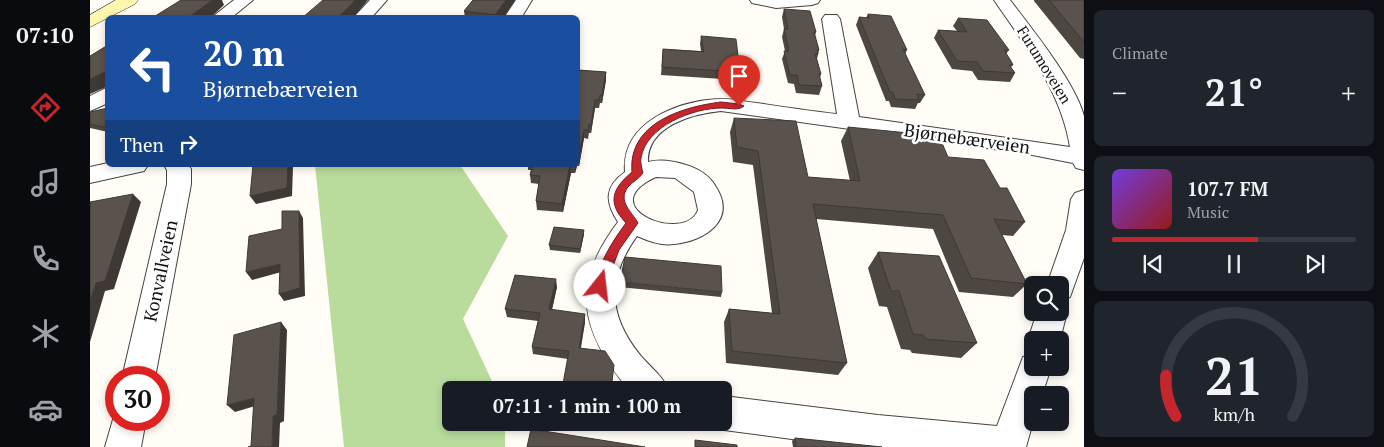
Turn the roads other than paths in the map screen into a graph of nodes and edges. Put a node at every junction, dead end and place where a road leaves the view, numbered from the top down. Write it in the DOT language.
graph roads {
  1 [pos="129,0"];
  2 [pos="245,0"];
  3 [pos="379,0"];
  4 [pos="524,0"];
  5 [pos="758,0"];
  6 [pos="812,0"];
  7 [pos="1002,0"];
  8 [pos="223,15"];
  9 [pos="364,15"];
  10 [pos="514,15"];
  11 [pos="832,20"];
  12 [pos="90,22"];
  13 [pos="105,95"];
  14 [pos="90,105"];
  15 [pos="849,122"];
  16 [pos="1083,153"];
  17 [pos="127,167"];
  18 [pos="178,167"];
  19 [pos="638,173"];
  20 [pos="90,175"];
  21 [pos="1084,199"];
  22 [pos="632,223"];
  23 [pos="1064,276"];
  24 [pos="141,366"];
  25 [pos="1032,376"];
  26 [pos="641,381"];
  27 [pos="732,414"];
  28 [pos="127,431"];
  29 [pos="1007,446"];
  30 [pos="123,447"];
  1 -- 12 [label="main road"];
  2 -- 8 [label="street"];
  3 -- 9 [label="street"];
  4 -- 10 [label="street"];
  5 -- 6 [label="street"];
  7 -- 16 [label="street, Furumoveien"];
  11 -- 15 [label="street"];
  13 -- 14 [label="street"];
  15 -- 16 [label="street, Bjørnebærveien"];
  15 -- 19 [label="street, Bjørnebærveien"];
  17 -- 20 [label="street"];
  18 -- 24 [label="street, Konvallveien"];
  19 -- 22 [label="street"];
  19 -- 22 [label="street"];
  21 -- 23 [label="street"];
  22 -- 26 [label="street"];
  25 -- 29 [label="street"];
  27 -- 29 [label="street"];
  28 -- 30 [label="street"];
}
